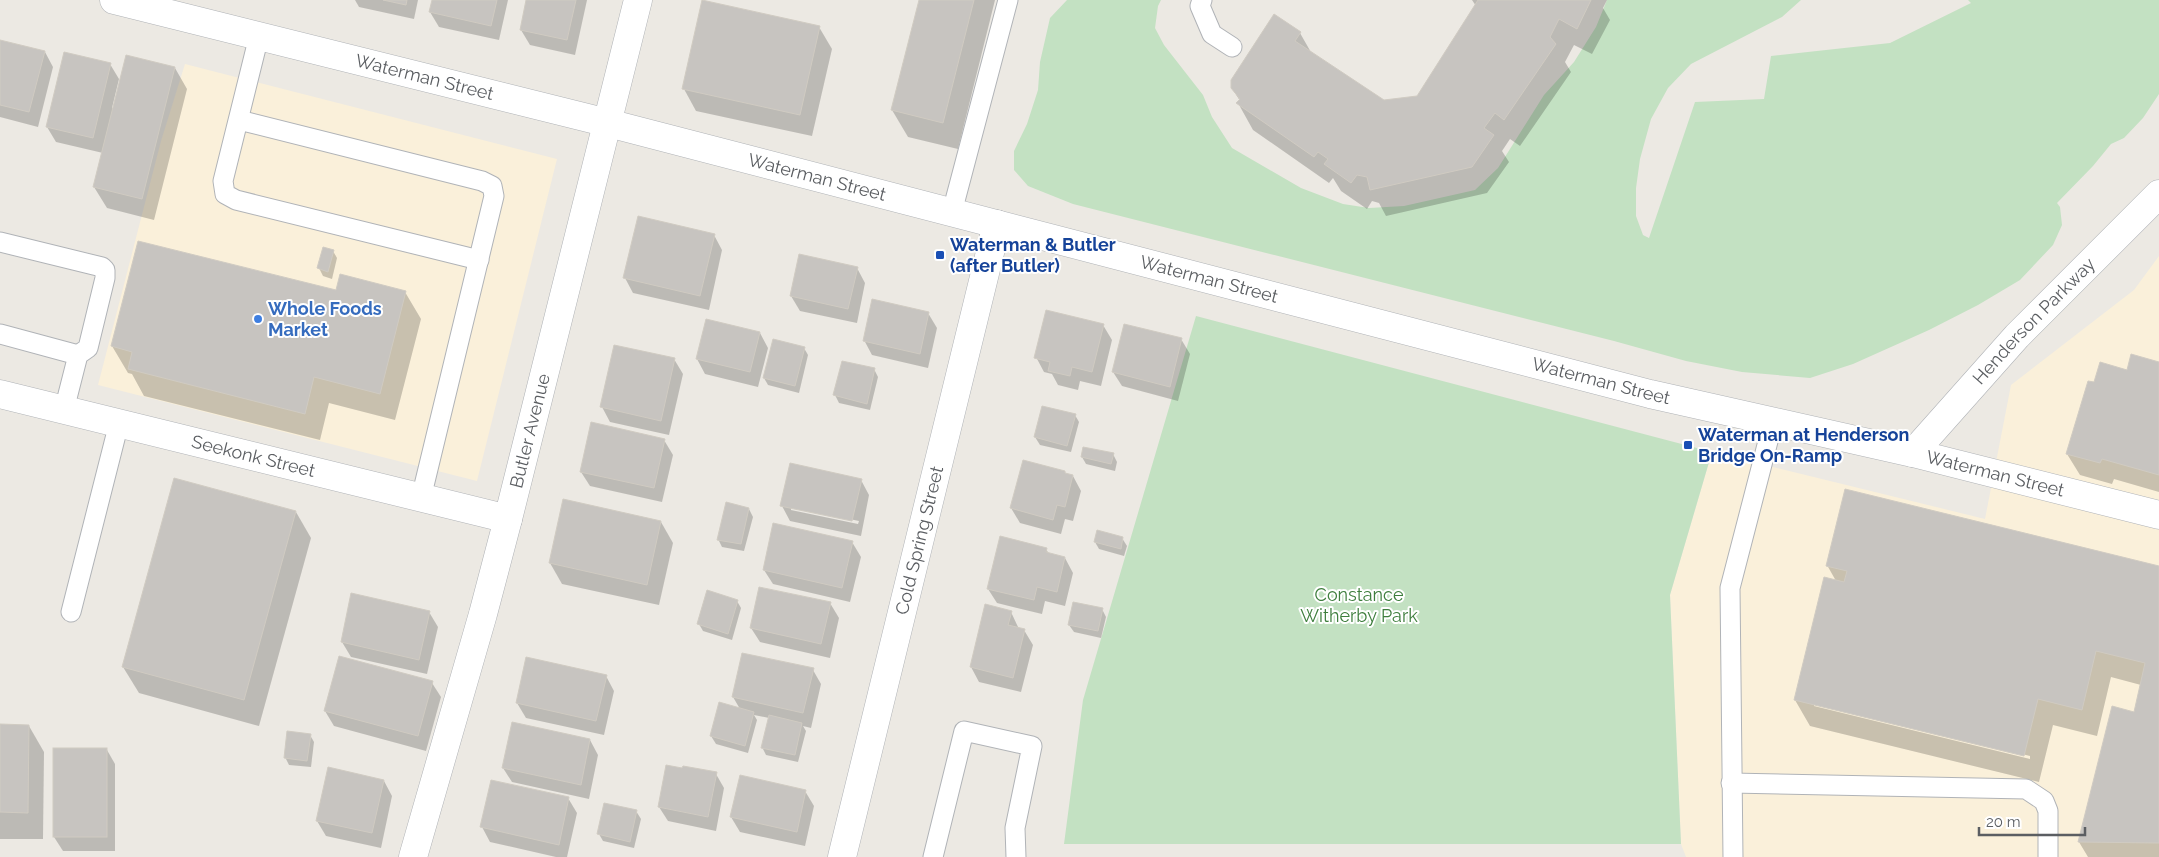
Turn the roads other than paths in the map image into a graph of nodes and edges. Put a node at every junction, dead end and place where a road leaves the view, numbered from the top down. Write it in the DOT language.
graph roads {
  1 [pos="114,0"];
  2 [pos="638,0"];
  3 [pos="1008,0"];
  4 [pos="1202,0"];
  5 [pos="259,36"];
  6 [pos="1232,48"];
  7 [pos="238,120"];
  8 [pos="608,123"];
  9 [pos="2159,194"];
  10 [pos="952,212"];
  11 [pos="997,224"];
  12 [pos="0,242"];
  13 [pos="479,260"];
  14 [pos="0,334"];
  15 [pos="78,355"];
  16 [pos="0,394"];
  17 [pos="64,410"];
  18 [pos="1773,422"];
  19 [pos="119,423"];
  20 [pos="1913,453"];
  21 [pos="421,498"];
  22 [pos="2159,515"];
  23 [pos="508,519"];
  24 [pos="72,612"];
  25 [pos="1731,782"];
  26 [pos="413,857"];
  27 [pos="842,857"];
  28 [pos="933,857"];
  29 [pos="1016,857"];
  30 [pos="1733,857"];
  31 [pos="2048,857"];
  1 -- 5 [label="street, Waterman Street"];
  2 -- 8 [label="street, Butler Avenue"];
  3 -- 10 [label="lane"];
  4 -- 6 [label="lane"];
  5 -- 7 [label="lane"];
  5 -- 8 [label="street, Waterman Street"];
  7 -- 13 [label="lane"];
  7 -- 13 [label="lane"];
  8 -- 10 [label="street, Waterman Street"];
  8 -- 23 [label="street, Butler Avenue"];
  9 -- 20 [label="street, Henderson Parkway"];
  10 -- 11 [label="street, Waterman Street"];
  11 -- 18 [label="street, Waterman Street"];
  11 -- 27 [label="street, Cold Spring Street"];
  12 -- 15 [label="lane"];
  13 -- 21 [label="lane"];
  14 -- 15 [label="lane"];
  15 -- 17 [label="lane"];
  16 -- 17 [label="street, Seekonk Street"];
  17 -- 19 [label="street, Seekonk Street"];
  18 -- 20 [label="street, Waterman Street"];
  18 -- 25 [label="lane"];
  19 -- 21 [label="street, Seekonk Street"];
  19 -- 24 [label="lane"];
  20 -- 22 [label="street, Waterman Street"];
  21 -- 23 [label="street, Seekonk Street"];
  23 -- 26 [label="street, Butler Avenue"];
  25 -- 30 [label="lane"];
  25 -- 31 [label="lane"];
  28 -- 29 [label="lane"];
}
